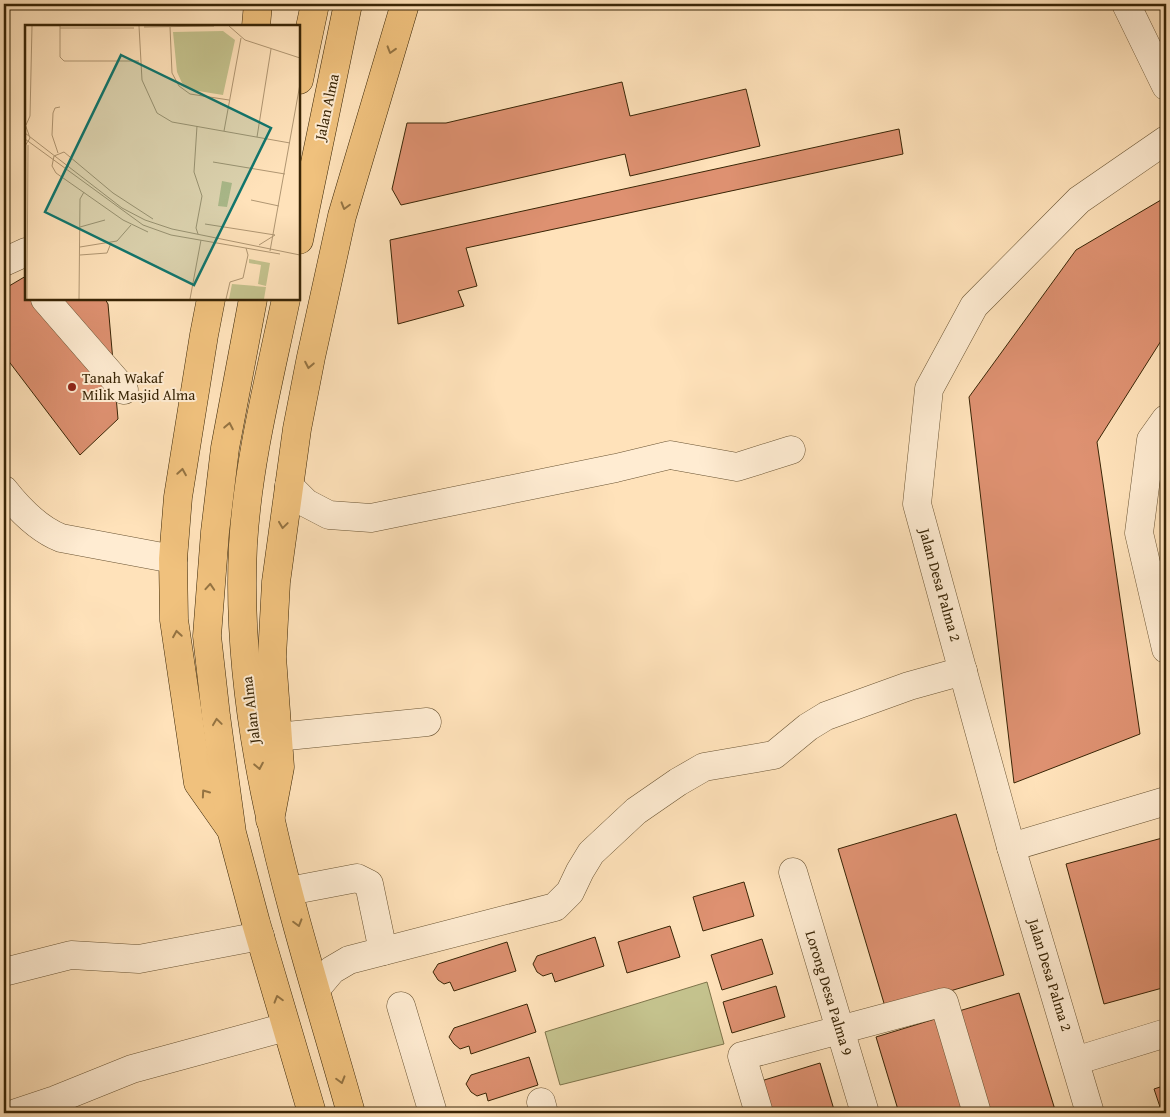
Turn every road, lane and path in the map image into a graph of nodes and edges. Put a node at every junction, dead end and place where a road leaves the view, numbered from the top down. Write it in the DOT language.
graph roads {
  1 [pos="258,4"];
  2 [pos="315,4"];
  3 [pos="348,4"];
  4 [pos="404,4"];
  5 [pos="1126,4"];
  6 [pos="256,25"];
  7 [pos="300,75"];
  8 [pos="1166,86"];
  9 [pos="1166,140"];
  10 [pos="300,235"];
  11 [pos="46,300"];
  12 [pos="211,300"];
  13 [pos="253,300"];
  14 [pos="286,300"];
  15 [pos="124,390"];
  16 [pos="1166,419"];
  17 [pos="790,450"];
  18 [pos="289,486"];
  19 [pos="5,492"];
  20 [pos="172,559"];
  21 [pos="1166,649"];
  22 [pos="963,671"];
  23 [pos="428,722"];
  24 [pos="277,737"];
  25 [pos="1166,801"];
  26 [pos="270,820"];
  27 [pos="232,833"];
  28 [pos="1011,847"];
  29 [pos="793,872"];
  30 [pos="289,891"];
  31 [pos="260,936"];
  32 [pos="382,951"];
  33 [pos="4,972"];
  34 [pos="316,989"];
  35 [pos="401,1006"];
  36 [pos="286,1027"];
  37 [pos="840,1029"];
  38 [pos="1166,1033"];
  39 [pos="1075,1061"];
  40 [pos="16,1113"];
  41 [pos="312,1113"];
  42 [pos="351,1113"];
  43 [pos="433,1113"];
  44 [pos="759,1113"];
  45 [pos="865,1113"];
  46 [pos="977,1113"];
  47 [pos="1090,1113"];
  1 -- 6 [label="main road"];
  2 -- 7 [label="main road"];
  3 -- 10 [label="main road, Jalan Alma"];
  4 -- 18 [label="main road, one-way"];
  5 -- 8 [label="street"];
  9 -- 22 [label="street, Jalan Desa Palma 2"];
  11 -- 15 [label="street"];
  20 -- 12 [label="main road, one-way"];
  27 -- 13 [label="main road, one-way"];
  14 -- 26 [label="main road, Jalan Alma, one-way"];
  16 -- 21 [label="street"];
  17 -- 18 [label="street"];
  18 -- 24 [label="main road, one-way"];
  19 -- 20 [label="street"];
  27 -- 20 [label="main road, one-way"];
  22 -- 28 [label="street, Jalan Desa Palma 2"];
  22 -- 32 [label="street"];
  23 -- 24 [label="street"];
  24 -- 26 [label="main road"];
  25 -- 28 [label="street"];
  26 -- 30 [label="main road, Jalan Alma"];
  27 -- 31 [label="main road"];
  28 -- 39 [label="street, Jalan Desa Palma 2"];
  29 -- 37 [label="street, Lorong Desa Palma 9"];
  30 -- 32 [label="street"];
  30 -- 34 [label="main road, Jalan Alma, one-way"];
  31 -- 33 [label="street"];
  36 -- 31 [label="main road, one-way"];
  32 -- 34 [label="street"];
  34 -- 42 [label="main road, Jalan Alma, one-way"];
  35 -- 43 [label="street"];
  36 -- 40 [label="street"];
  36 -- 41 [label="main road"];
  37 -- 44 [label="street"];
  37 -- 45 [label="street, Lorong Desa Palma 9"];
  37 -- 46 [label="street"];
  38 -- 39 [label="street"];
  39 -- 47 [label="street, Jalan Desa Palma 2"];
}
